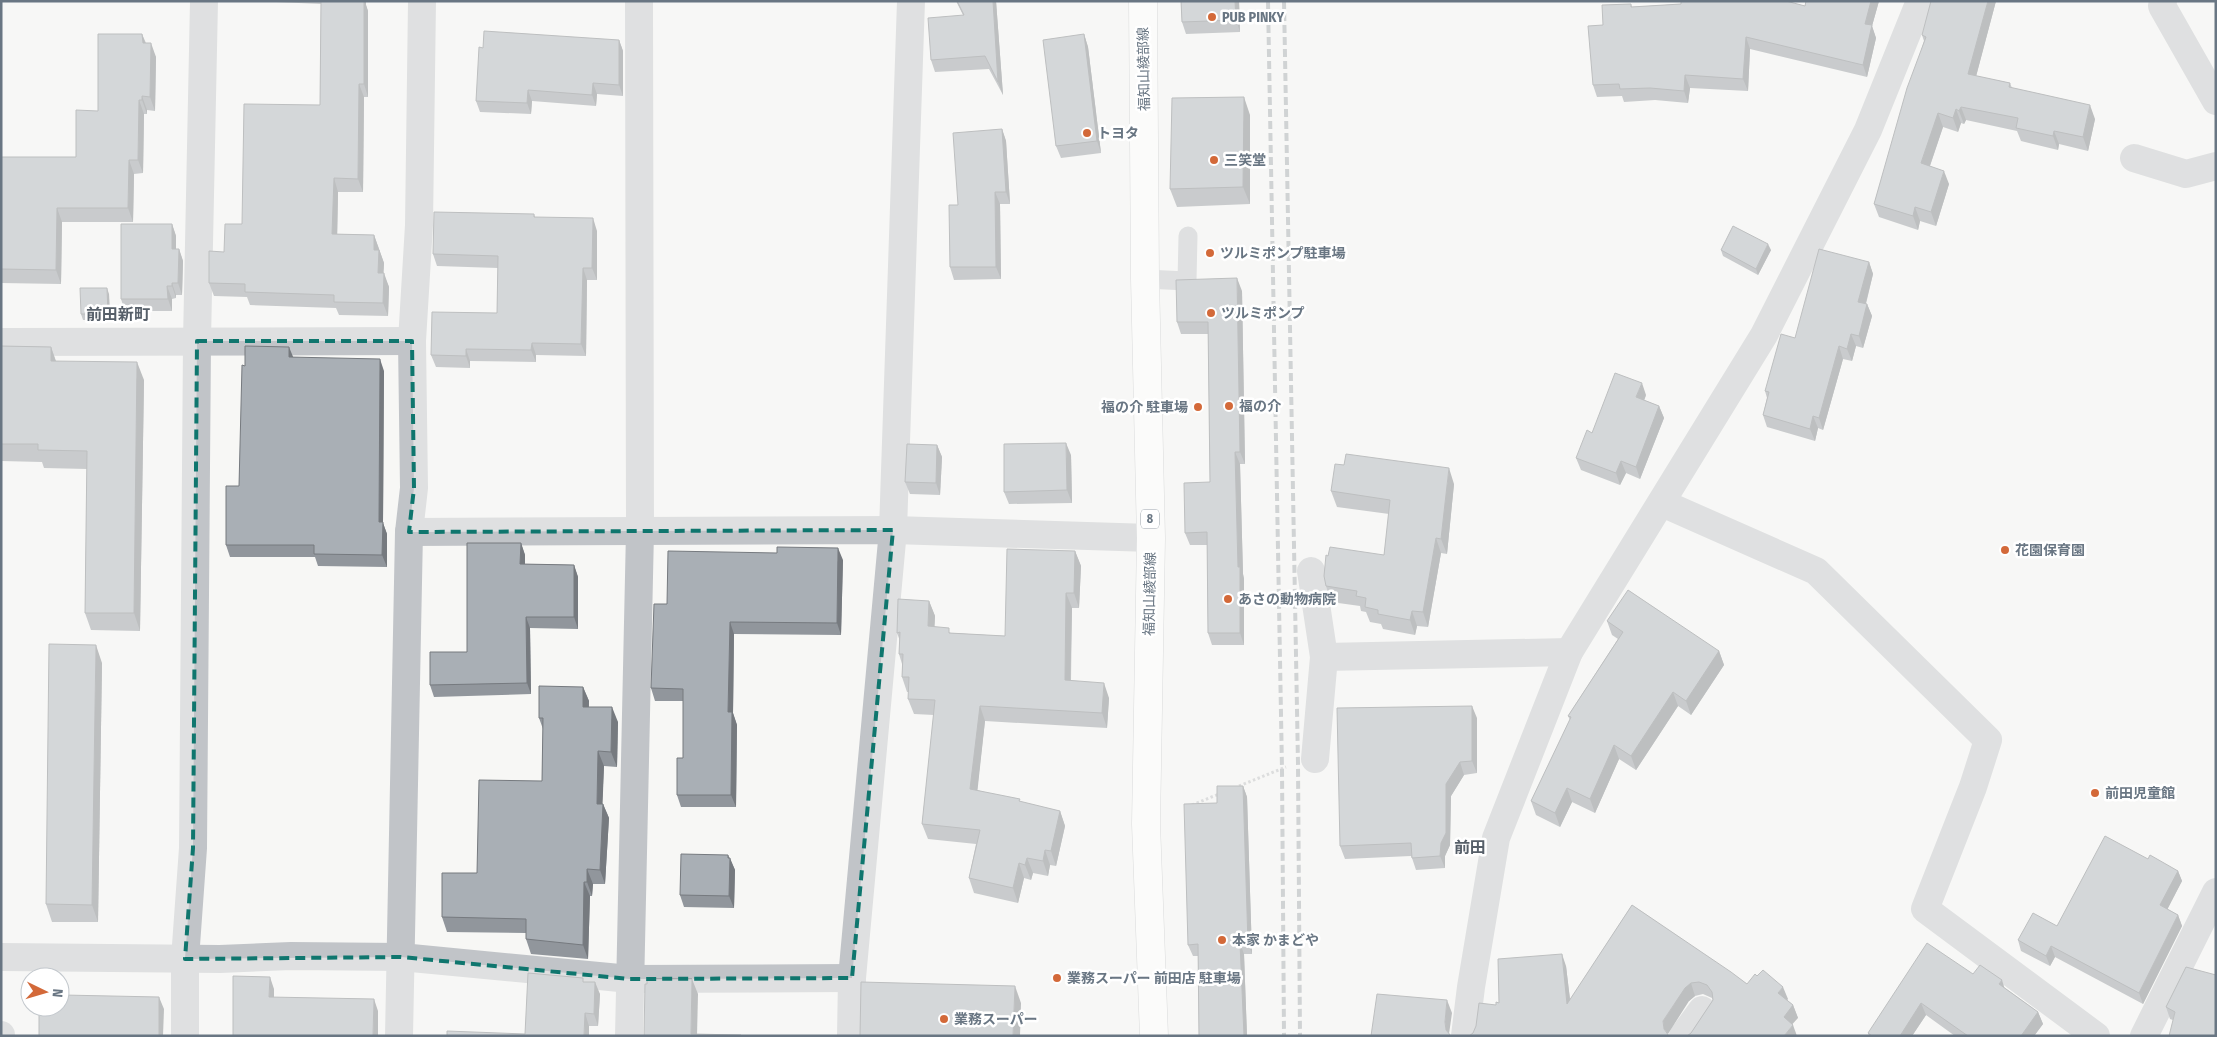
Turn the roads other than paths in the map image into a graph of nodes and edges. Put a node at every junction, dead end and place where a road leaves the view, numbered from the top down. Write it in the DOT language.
graph roads {
  1 [pos="204,1"];
  2 [pos="422,1"];
  3 [pos="639,1"];
  4 [pos="911,1"];
  5 [pos="1143,1"];
  6 [pos="1920,1"];
  7 [pos="2163,1"];
  8 [pos="2216,102"];
  9 [pos="2134,158"];
  10 [pos="2216,166"];
  11 [pos="1188,236"];
  12 [pos="1145,279"];
  13 [pos="198,341"];
  14 [pos="412,341"];
  15 [pos="1,342"];
  16 [pos="1662,503"];
  17 [pos="893,530"];
  18 [pos="640,531"];
  19 [pos="409,532"];
  20 [pos="1151,538"];
  21 [pos="1311,570"];
  22 [pos="1569,652"];
  23 [pos="1324,657"];
  24 [pos="1315,759"];
  25 [pos="2216,892"];
  26 [pos="1,957"];
  27 [pos="401,957"];
  28 [pos="185,959"];
  29 [pos="852,978"];
  30 [pos="630,979"];
  31 [pos="1702,1010"];
  32 [pos="185,1036"];
  33 [pos="399,1036"];
  34 [pos="629,1036"];
  35 [pos="851,1036"];
  36 [pos="1154,1036"];
  37 [pos="1465,1036"];
  38 [pos="1683,1036"];
  39 [pos="2096,1036"];
  40 [pos="2144,1036"];
  1 -- 13 [label="street"];
  2 -- 14 [label="street"];
  3 -- 18 [label="street"];
  4 -- 17 [label="street"];
  5 -- 12 [label="main road, 福知山綾部線 / 8"];
  6 -- 16 [label="street"];
  7 -- 8 [label="street"];
  9 -- 10 [label="street"];
  11 -- 12 [label="lane"];
  12 -- 20 [label="main road, 福知山綾部線 / 8"];
  13 -- 14 [label="street"];
  13 -- 15 [label="street"];
  13 -- 28 [label="street"];
  14 -- 19 [label="street"];
  16 -- 22 [label="street"];
  16 -- 39 [label="street"];
  17 -- 18 [label="street"];
  17 -- 20 [label="street"];
  17 -- 29 [label="street"];
  18 -- 19 [label="street"];
  18 -- 30 [label="street"];
  19 -- 27 [label="street"];
  20 -- 36 [label="main road, 福知山綾部線 / 8"];
  21 -- 23 [label="street"];
  22 -- 23 [label="street"];
  22 -- 37 [label="street"];
  23 -- 24 [label="street"];
  25 -- 40 [label="street"];
  26 -- 28 [label="street"];
  27 -- 28 [label="street"];
  27 -- 30 [label="street"];
  27 -- 33 [label="street"];
  28 -- 32 [label="street"];
  29 -- 30 [label="street"];
  29 -- 35 [label="street"];
  30 -- 34 [label="street"];
  31 -- 38 [label="street"];
}
